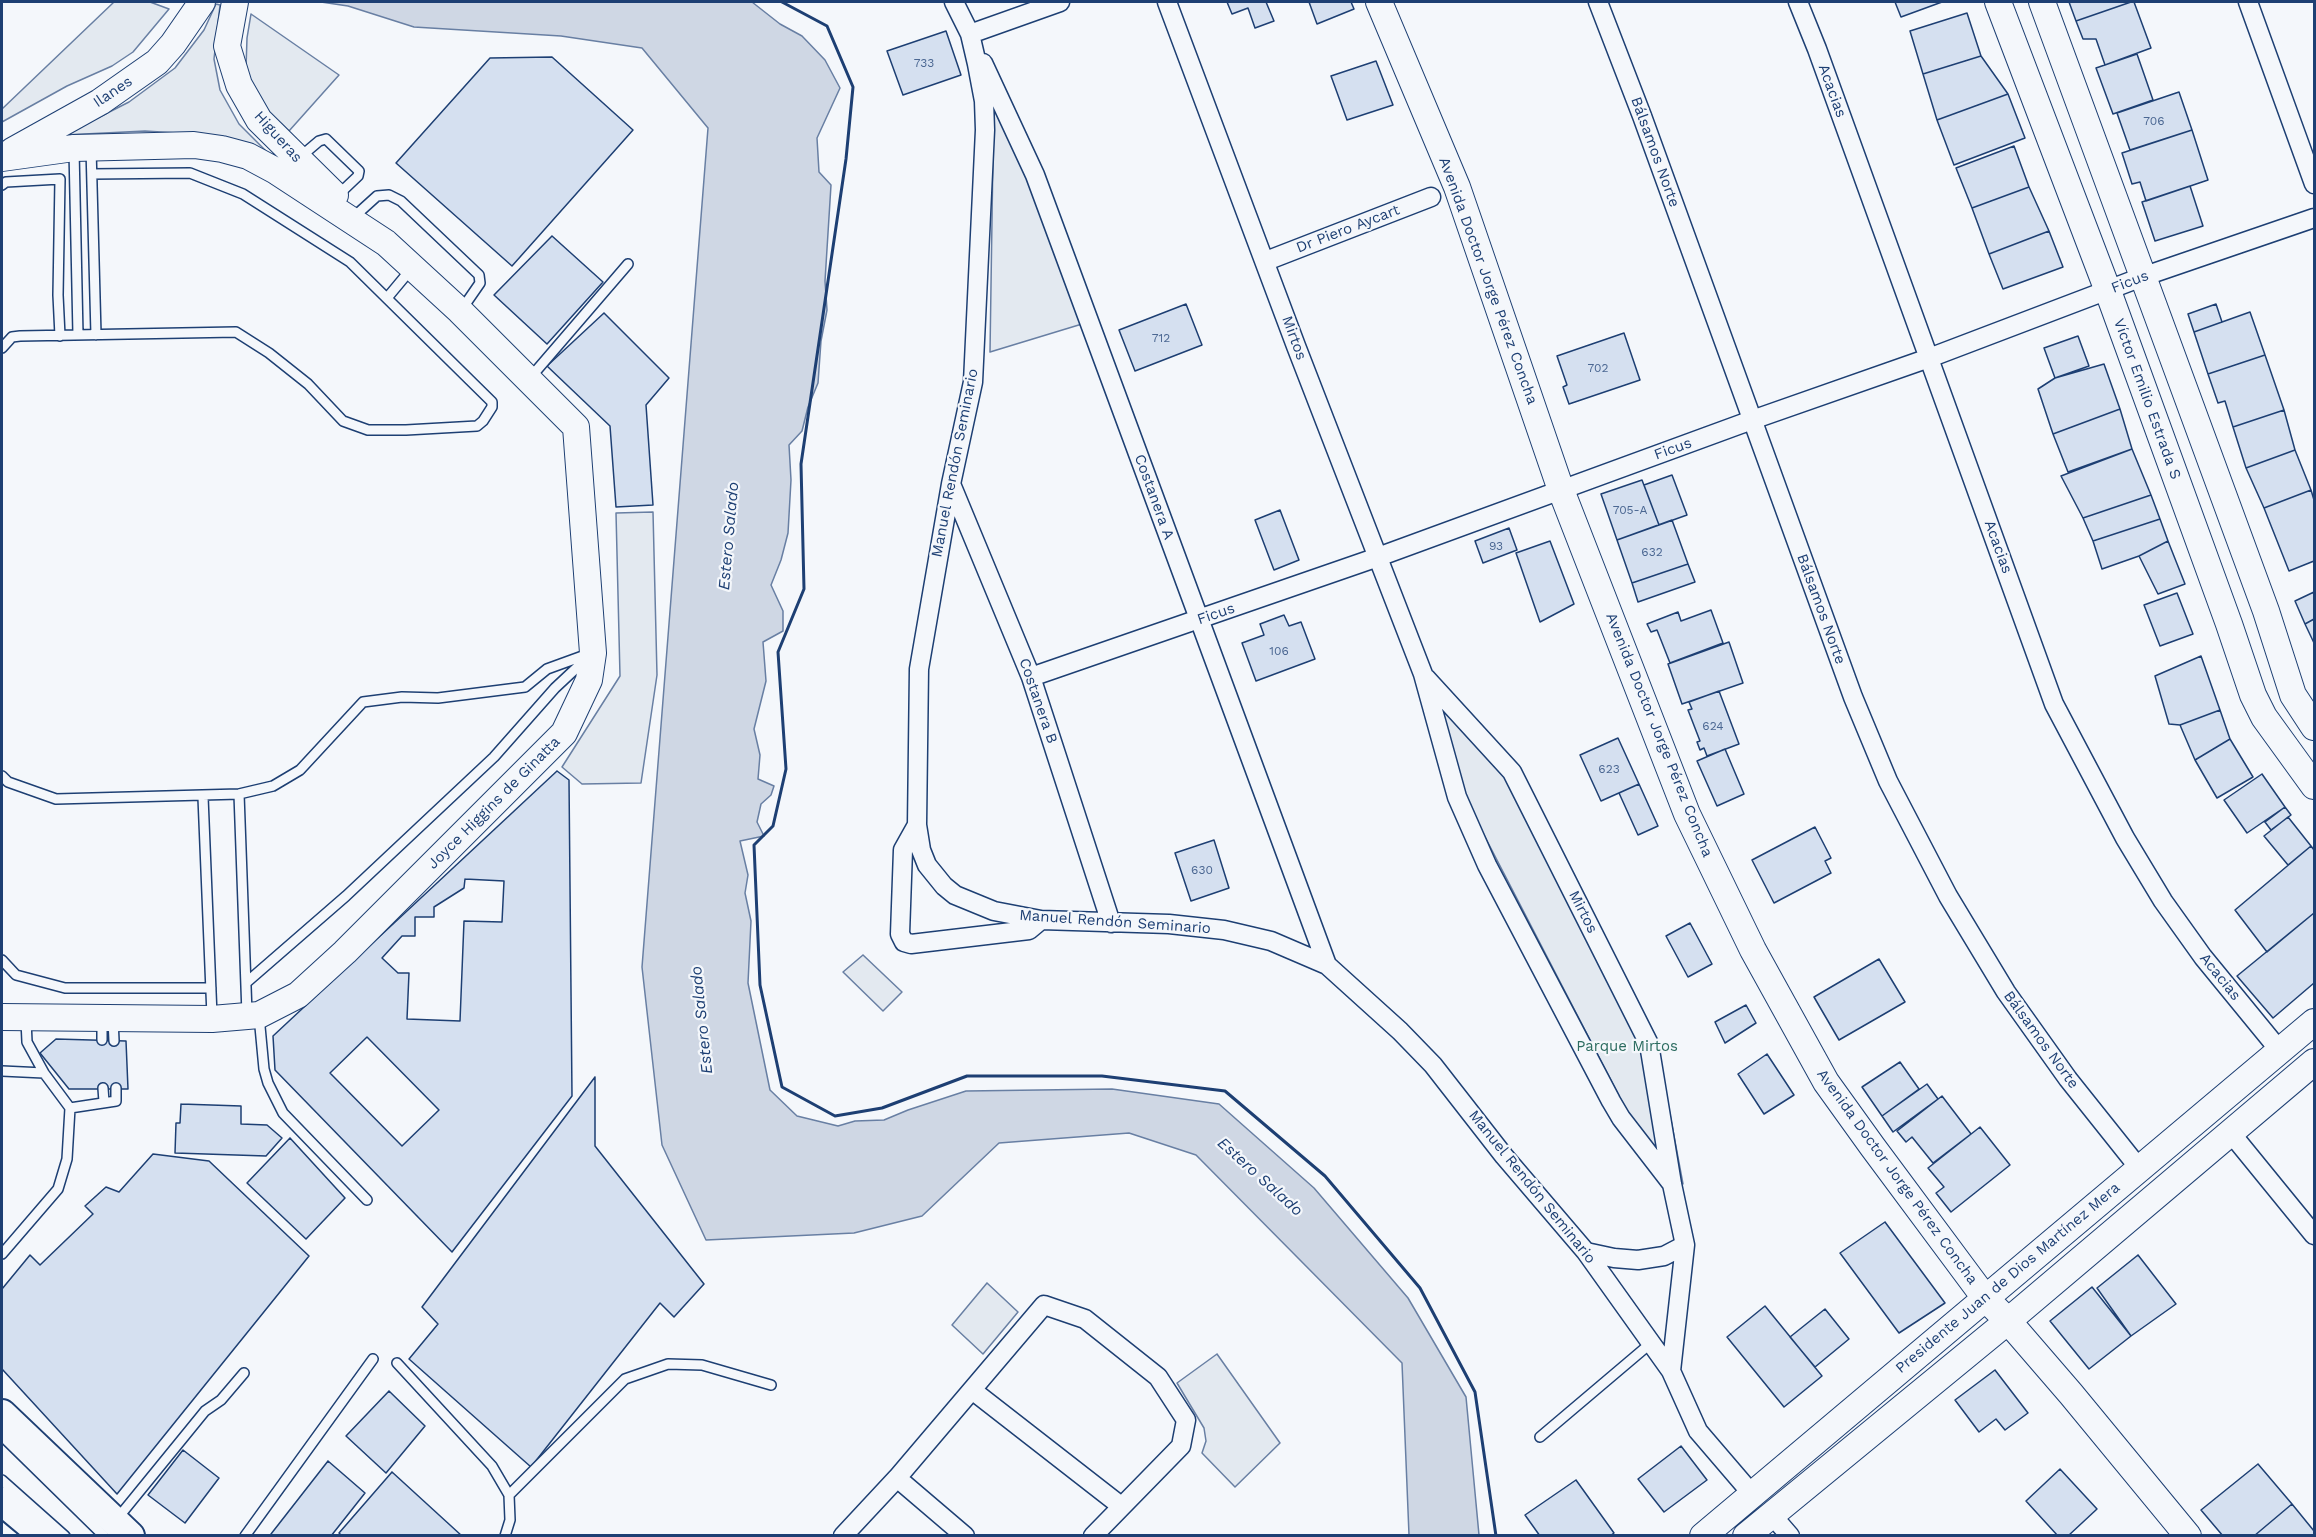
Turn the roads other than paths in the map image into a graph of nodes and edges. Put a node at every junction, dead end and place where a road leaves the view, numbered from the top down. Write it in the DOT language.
graph roads {
  1 [pos="202,2"];
  2 [pos="235,2"];
  3 [pos="954,2"];
  4 [pos="1060,2"];
  5 [pos="1167,2"];
  6 [pos="1378,2"];
  7 [pos="1598,2"];
  8 [pos="1798,2"];
  9 [pos="1998,2"];
  10 [pos="2042,2"];
  11 [pos="2248,2"];
  12 [pos="970,34"];
  13 [pos="82,148"];
  14 [pos="2,158"];
  15 [pos="297,159"];
  16 [pos="92,174"];
  17 [pos="75,177"];
  18 [pos="60,179"];
  19 [pos="2314,183"];
  20 [pos="2,185"];
  21 [pos="336,196"];
  22 [pos="1431,197"];
  23 [pos="356,215"];
  24 [pos="2314,218"];
  25 [pos="386,243"];
  26 [pos="1266,261"];
  27 [pos="628,264"];
  28 [pos="412,268"];
  29 [pos="2142,276"];
  30 [pos="2108,291"];
  31 [pos="387,298"];
  32 [pos="460,311"];
  33 [pos="78,335"];
  34 [pos="96,335"];
  35 [pos="60,336"];
  36 [pos="2,348"];
  37 [pos="1929,358"];
  38 [pos="529,380"];
  39 [pos="1752,420"];
  40 [pos="951,484"];
  41 [pos="1561,490"];
  42 [pos="1378,557"];
  43 [pos="2266,611"];
  44 [pos="1200,620"];
  45 [pos="2229,624"];
  46 [pos="593,653"];
  47 [pos="1423,674"];
  48 [pos="1031,677"];
  49 [pos="2314,727"];
  50 [pos="2,776"];
  51 [pos="2314,786"];
  52 [pos="239,794"];
  53 [pos="203,796"];
  54 [pos="917,825"];
  55 [pos="1041,920"];
  56 [pos="1111,923"];
  57 [pos="2,960"];
  58 [pos="1327,965"];
  59 [pos="247,982"];
  60 [pos="211,988"];
  61 [pos="2,995"];
  62 [pos="253,1016"];
  63 [pos="14,1017"];
  64 [pos="212,1019"];
  65 [pos="2314,1022"];
  66 [pos="2280,1051"];
  67 [pos="2314,1062"];
  68 [pos="2,1071"];
  69 [pos="44,1073"];
  70 [pos="104,1088"];
  71 [pos="116,1088"];
  72 [pos="104,1102"];
  73 [pos="70,1108"];
  74 [pos="2230,1132"];
  75 [pos="2139,1168"];
  76 [pos="1672,1184"];
  77 [pos="367,1200"];
  78 [pos="2314,1235"];
  79 [pos="1685,1245"];
  80 [pos="1586,1252"];
  81 [pos="2,1254"];
  82 [pos="1985,1298"];
  83 [pos="2008,1321"];
  84 [pos="1651,1343"];
  85 [pos="373,1359"];
  86 [pos="398,1364"];
  87 [pos="1671,1371"];
  88 [pos="244,1373"];
  89 [pos="771,1385"];
  90 [pos="972,1390"];
  91 [pos="2,1414"];
  92 [pos="2,1436"];
  93 [pos="1540,1437"];
  94 [pos="897,1478"];
  95 [pos="2,1480"];
  96 [pos="1752,1494"];
  97 [pos="509,1495"];
  98 [pos="2,1501"];
  99 [pos="1121,1506"];
  100 [pos="1771,1514"];
  101 [pos="117,1531"];
  102 [pos="47,1535"];
  103 [pos="245,1536"];
  104 [pos="505,1536"];
  105 [pos="843,1536"];
  106 [pos="965,1536"];
  107 [pos="1093,1536"];
  108 [pos="1703,1536"];
  109 [pos="1746,1536"];
  110 [pos="1790,1536"];
  111 [pos="2188,1536"];
  1 -- 14 [label="street, Ilanes"];
  2 -- 15 [label="street, Higueras"];
  3 -- 12 [label="street, Manuel Rendón Seminario"];
  4 -- 12 [label="street"];
  5 -- 26 [label="street, Mirtos"];
  6 -- 41 [label="street, Avenida Doctor Jorge Pérez Concha"];
  7 -- 39 [label="street, Bálsamos Norte"];
  8 -- 37 [label="street, Acacias"];
  9 -- 30 [label="street, Víctor Emilio Estrada S"];
  10 -- 29 [label="street"];
  11 -- 19 [label="street"];
  12 -- 40 [label="street, Manuel Rendón Seminario"];
  12 -- 44 [label="street, Costanera A"];
  13 -- 14 [label="street"];
  13 -- 16 [label="lane"];
  13 -- 17 [label="lane"];
  13 -- 25 [label="street"];
  15 -- 21 [label="street, Higueras"];
  15 -- 21 [label="lane"];
  16 -- 31 [label="lane"];
  16 -- 34 [label="lane"];
  17 -- 18 [label="lane"];
  17 -- 33 [label="lane"];
  18 -- 20 [label="lane"];
  18 -- 35 [label="lane"];
  21 -- 23 [label="street, Higueras"];
  22 -- 26 [label="street, Dr Piero Aycart"];
  23 -- 25 [label="street, Higueras"];
  23 -- 32 [label="lane"];
  24 -- 29 [label="street, Ficus"];
  25 -- 28 [label="street, Joyce Higgins de Ginatta"];
  26 -- 42 [label="street, Mirtos"];
  27 -- 38 [label="lane"];
  28 -- 31 [label="lane"];
  28 -- 32 [label="street, Joyce Higgins de Ginatta"];
  29 -- 30 [label="street, Ficus"];
  29 -- 43 [label="street"];
  30 -- 37 [label="street, Ficus"];
  30 -- 45 [label="street, Víctor Emilio Estrada S"];
  31 -- 34 [label="lane"];
  32 -- 38 [label="street, Joyce Higgins de Ginatta"];
  33 -- 34 [label="lane"];
  33 -- 35 [label="lane"];
  35 -- 36 [label="lane"];
  37 -- 39 [label="street, Ficus"];
  37 -- 66 [label="street, Acacias"];
  38 -- 46 [label="street, Joyce Higgins de Ginatta"];
  39 -- 41 [label="street, Ficus"];
  39 -- 75 [label="street, Bálsamos Norte"];
  40 -- 48 [label="street, Costanera B"];
  40 -- 54 [label="street, Manuel Rendón Seminario"];
  41 -- 42 [label="street, Ficus"];
  41 -- 82 [label="street, Avenida Doctor Jorge Pérez Concha"];
  42 -- 44 [label="street, Ficus"];
  42 -- 47 [label="street, Mirtos"];
  43 -- 45 [label="street"];
  43 -- 49 [label="street"];
  44 -- 48 [label="street, Ficus"];
  44 -- 58 [label="street, Costanera A"];
  45 -- 51 [label="street, Víctor Emilio Estrada S"];
  46 -- 52 [label="lane"];
  46 -- 59 [label="lane"];
  46 -- 62 [label="street, Joyce Higgins de Ginatta"];
  47 -- 76 [label="street, Mirtos"];
  47 -- 76 [label="street, Mirtos"];
  48 -- 56 [label="street, Costanera B"];
  50 -- 53 [label="lane"];
  52 -- 53 [label="lane"];
  52 -- 59 [label="lane"];
  53 -- 60 [label="lane"];
  54 -- 55 [label="street, Manuel Rendón Seminario"];
  54 -- 55 [label="street"];
  55 -- 56 [label="street, Manuel Rendón Seminario"];
  56 -- 58 [label="street, Manuel Rendón Seminario"];
  57 -- 60 [label="lane"];
  58 -- 80 [label="street, Manuel Rendón Seminario"];
  59 -- 62 [label="lane"];
  60 -- 64 [label="lane"];
  61 -- 63 [label="street"];
  62 -- 64 [label="street, Joyce Higgins de Ginatta"];
  62 -- 77 [label="lane"];
  63 -- 64 [label="street, Joyce Higgins de Ginatta"];
  63 -- 69 [label="lane"];
  65 -- 66 [label="street, Presidente Juan de Dios Martínez Mera"];
  66 -- 75 [label="street, Presidente Juan de Dios Martínez Mera"];
  67 -- 74 [label="street, Presidente Juan de Dios Martínez Mera"];
  68 -- 69 [label="lane"];
  69 -- 73 [label="lane"];
  70 -- 72 [label="lane"];
  71 -- 72 [label="lane"];
  72 -- 73 [label="lane"];
  73 -- 81 [label="lane"];
  74 -- 78 [label="street"];
  74 -- 83 [label="street, Presidente Juan de Dios Martínez Mera"];
  75 -- 82 [label="street, Presidente Juan de Dios Martínez Mera"];
  76 -- 79 [label="street, Mirtos"];
  79 -- 80 [label="street"];
  79 -- 87 [label="street, Mirtos"];
  80 -- 84 [label="street, Manuel Rendón Seminario"];
  82 -- 83 [label="street, Avenida Doctor Jorge Pérez Concha"];
  82 -- 96 [label="street, Presidente Juan de Dios Martínez Mera"];
  83 -- 100 [label="street, Presidente Juan de Dios Martínez Mera"];
  83 -- 111 [label="street, Avenida Doctor Jorge Pérez Concha"];
  84 -- 87 [label="street, Manuel Rendón Seminario"];
  84 -- 93 [label="lane"];
  85 -- 103 [label="lane"];
  86 -- 97 [label="lane"];
  87 -- 96 [label="street, Manuel Rendón Seminario"];
  88 -- 101 [label="lane"];
  89 -- 97 [label="lane"];
  90 -- 94 [label="street"];
  90 -- 99 [label="street"];
  90 -- 99 [label="street"];
  91 -- 101 [label="main road"];
  92 -- 101 [label="lane"];
  94 -- 105 [label="street"];
  94 -- 106 [label="street"];
  95 -- 102 [label="lane"];
  96 -- 108 [label="street, Presidente Juan de Dios Martínez Mera"];
  97 -- 104 [label="lane"];
  98 -- 102 [label="main road"];
  99 -- 107 [label="street"];
  100 -- 109 [label="street, Presidente Juan de Dios Martínez Mera"];
  100 -- 110 [label="street"];
}
